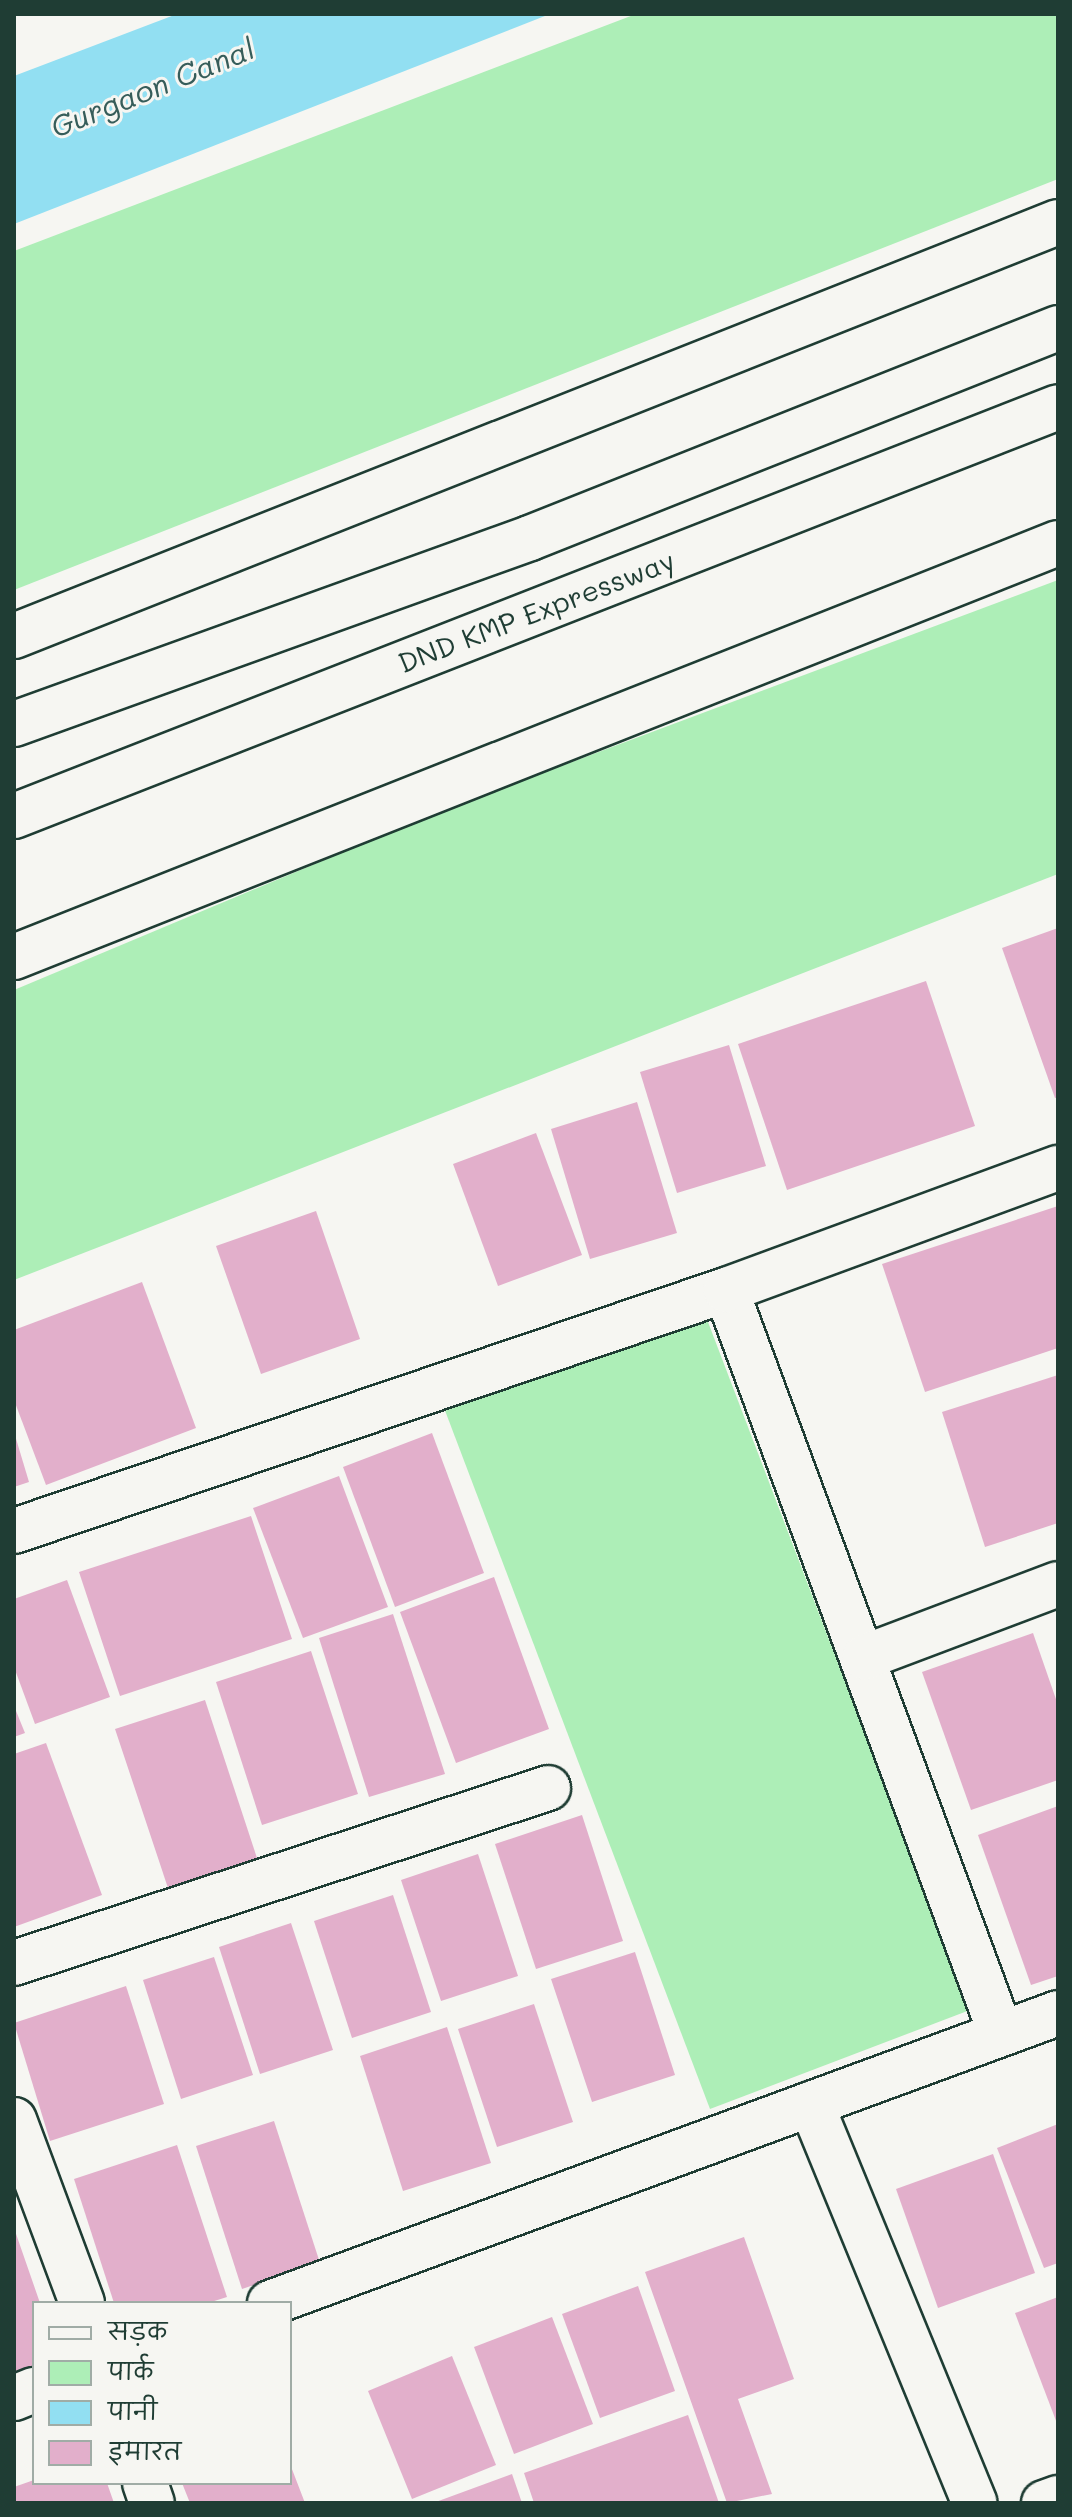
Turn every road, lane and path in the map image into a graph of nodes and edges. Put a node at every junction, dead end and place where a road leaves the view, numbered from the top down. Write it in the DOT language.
graph roads {
  1 [pos="1058,222"];
  2 [pos="1058,328"];
  3 [pos="1058,407"];
  4 [pos="1058,543"];
  5 [pos="14,636"];
  6 [pos="14,724"];
  7 [pos="14,816"];
  8 [pos="14,957"];
  9 [pos="1058,1168"];
  10 [pos="726,1290"];
  11 [pos="14,1531"];
  12 [pos="1058,1584"];
  13 [pos="865,1657"];
  14 [pos="548,1788"];
  15 [pos="14,1963"];
  16 [pos="1058,2013"];
  17 [pos="1001,2034"];
  18 [pos="811,2104"];
  19 [pos="14,2120"];
  20 [pos="81,2301"];
  21 [pos="275,2301"];
  22 [pos="1058,2498"];
  23 [pos="975,2503"];
  24 [pos="1044,2503"];
  1 -- 5 [label="main road"];
  2 -- 6 [label="main road"];
  3 -- 7 [label="main road, DND KMP Expressway"];
  4 -- 8 [label="main road"];
  9 -- 10 [label="main road"];
  10 -- 11 [label="main road"];
  10 -- 13 [label="main road"];
  12 -- 13 [label="main road"];
  13 -- 17 [label="main road"];
  14 -- 15 [label="main road"];
  16 -- 17 [label="main road"];
  17 -- 18 [label="main road"];
  18 -- 21 [label="main road"];
  18 -- 23 [label="main road"];
  19 -- 20 [label="main road"];
  22 -- 24 [label="main road"];
}
